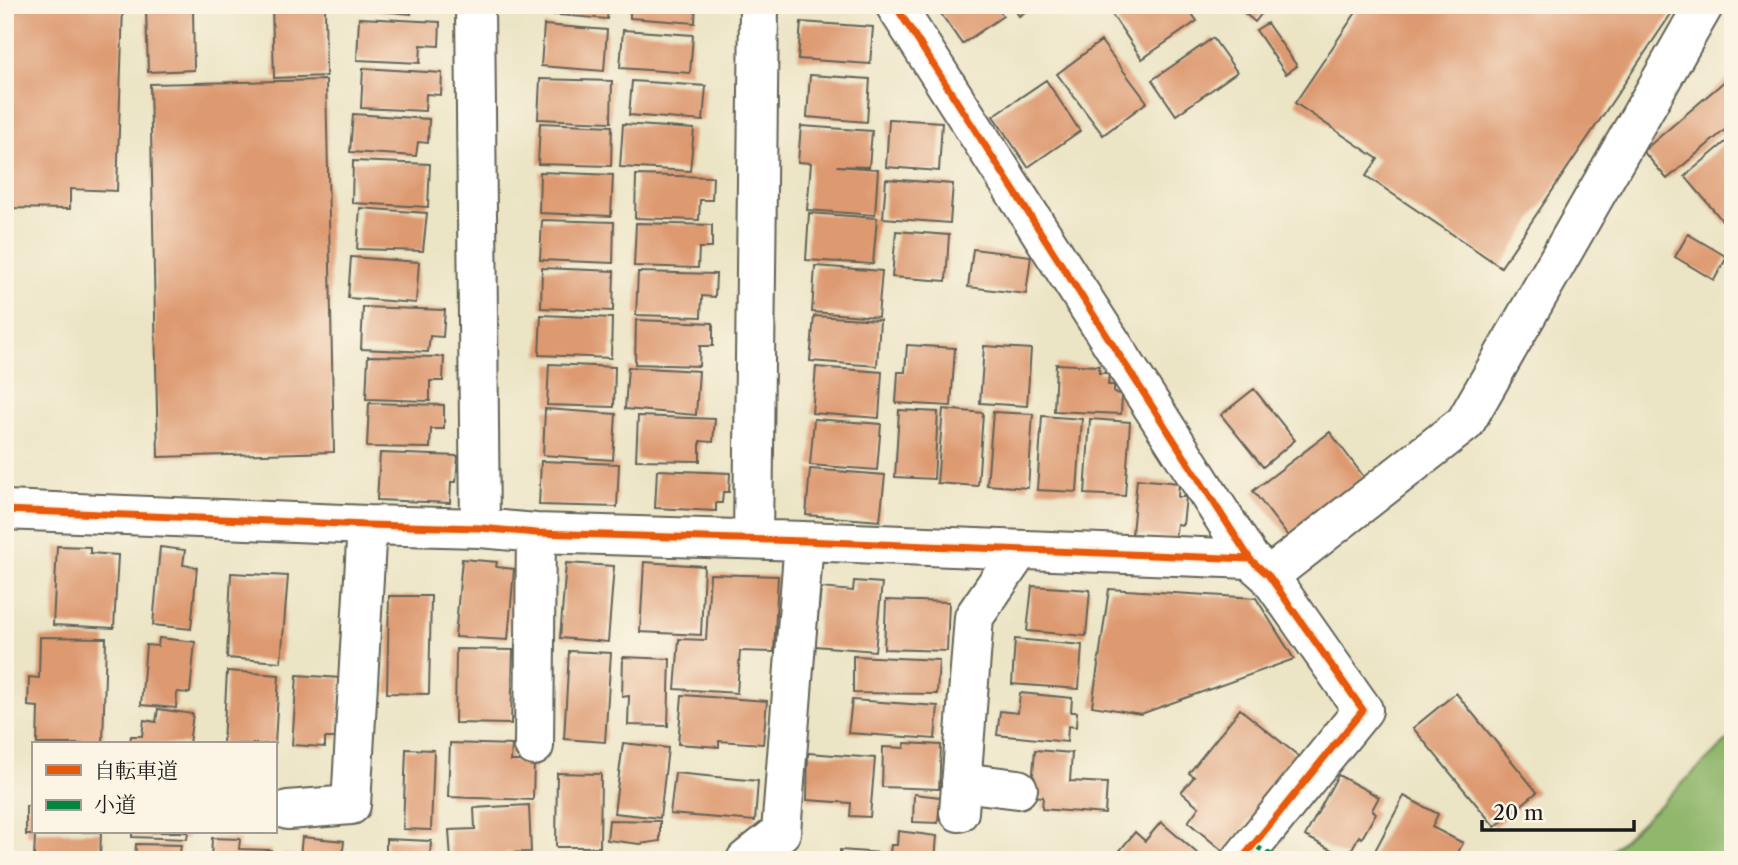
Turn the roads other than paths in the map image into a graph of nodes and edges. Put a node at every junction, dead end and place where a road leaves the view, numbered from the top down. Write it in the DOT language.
graph roads {
  1 [pos="475,5"];
  2 [pos="758,5"];
  3 [pos="895,5"];
  4 [pos="1704,5"];
  5 [pos="5,510"];
  6 [pos="367,525"];
  7 [pos="481,528"];
  8 [pos="536,533"];
  9 [pos="753,539"];
  10 [pos="804,541"];
  11 [pos="1020,550"];
  12 [pos="1259,567"];
  13 [pos="534,746"];
  14 [pos="1018,789"];
  15 [pos="288,810"];
  16 [pos="746,860"];
  17 [pos="1241,860"];
  1 -- 7 [label="street"];
  2 -- 9 [label="street"];
  3 -- 12 [label="street"];
  4 -- 12 [label="street"];
  5 -- 6 [label="street"];
  6 -- 7 [label="street"];
  6 -- 15 [label="street"];
  7 -- 8 [label="street"];
  8 -- 9 [label="street"];
  8 -- 13 [label="street"];
  9 -- 10 [label="street"];
  10 -- 11 [label="street"];
  10 -- 16 [label="street"];
  11 -- 12 [label="street"];
  11 -- 14 [label="street"];
  12 -- 17 [label="street"];
}
